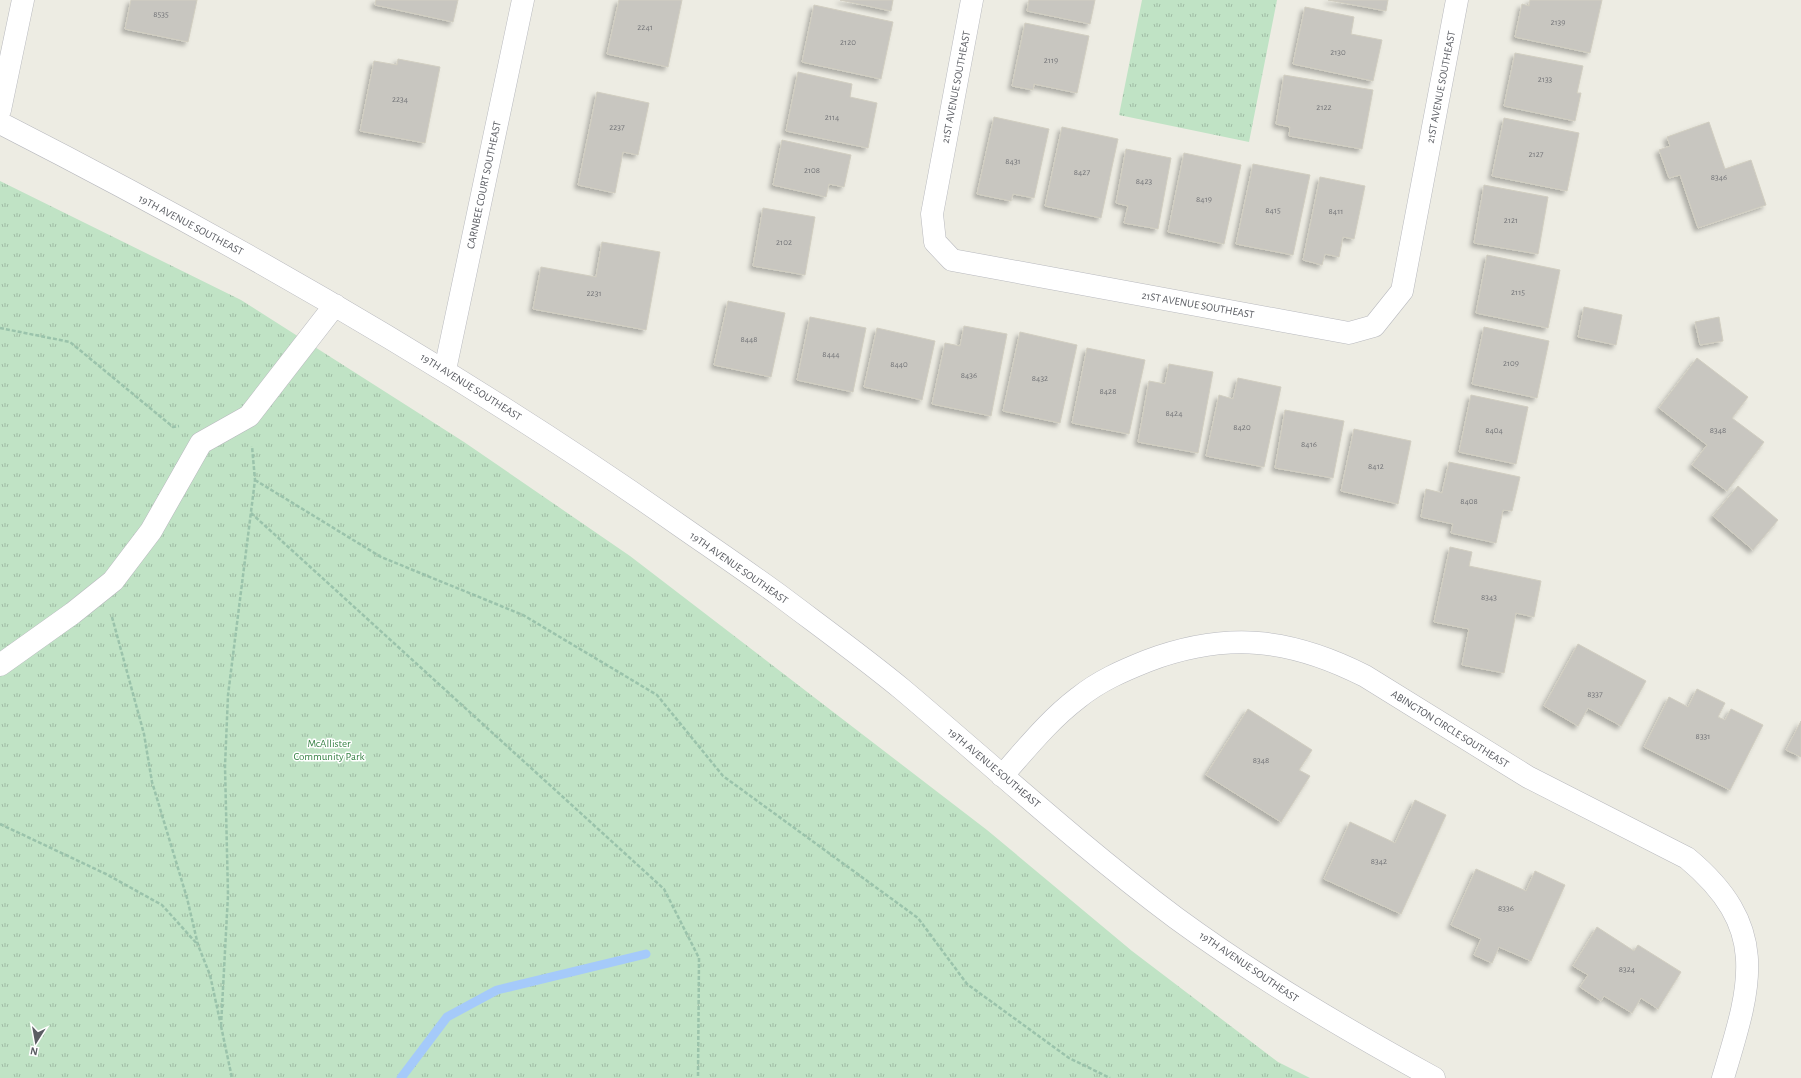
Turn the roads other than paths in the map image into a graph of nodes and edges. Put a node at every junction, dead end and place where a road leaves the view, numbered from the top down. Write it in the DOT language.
graph roads {
  1 [pos="23,0"];
  2 [pos="523,0"];
  3 [pos="972,0"];
  4 [pos="1457,0"];
  5 [pos="0,110"];
  6 [pos="0,123"];
  7 [pos="335,305"];
  8 [pos="445,370"];
  9 [pos="0,665"];
  10 [pos="1002,776"];
  11 [pos="1434,1078"];
  12 [pos="1723,1078"];
  1 -- 5 [label="street"];
  2 -- 8 [label="street, CARNBEE COURT SOUTHEAST"];
  3 -- 4 [label="street, 21ST AVENUE SOUTHEAST"];
  6 -- 7 [label="street, 19TH AVENUE SOUTHEAST"];
  7 -- 8 [label="street, 19TH AVENUE SOUTHEAST"];
  7 -- 9 [label="street"];
  8 -- 10 [label="street, 19TH AVENUE SOUTHEAST"];
  10 -- 11 [label="street, 19TH AVENUE SOUTHEAST"];
  10 -- 12 [label="street, ABINGTON CIRCLE SOUTHEAST"];
}
